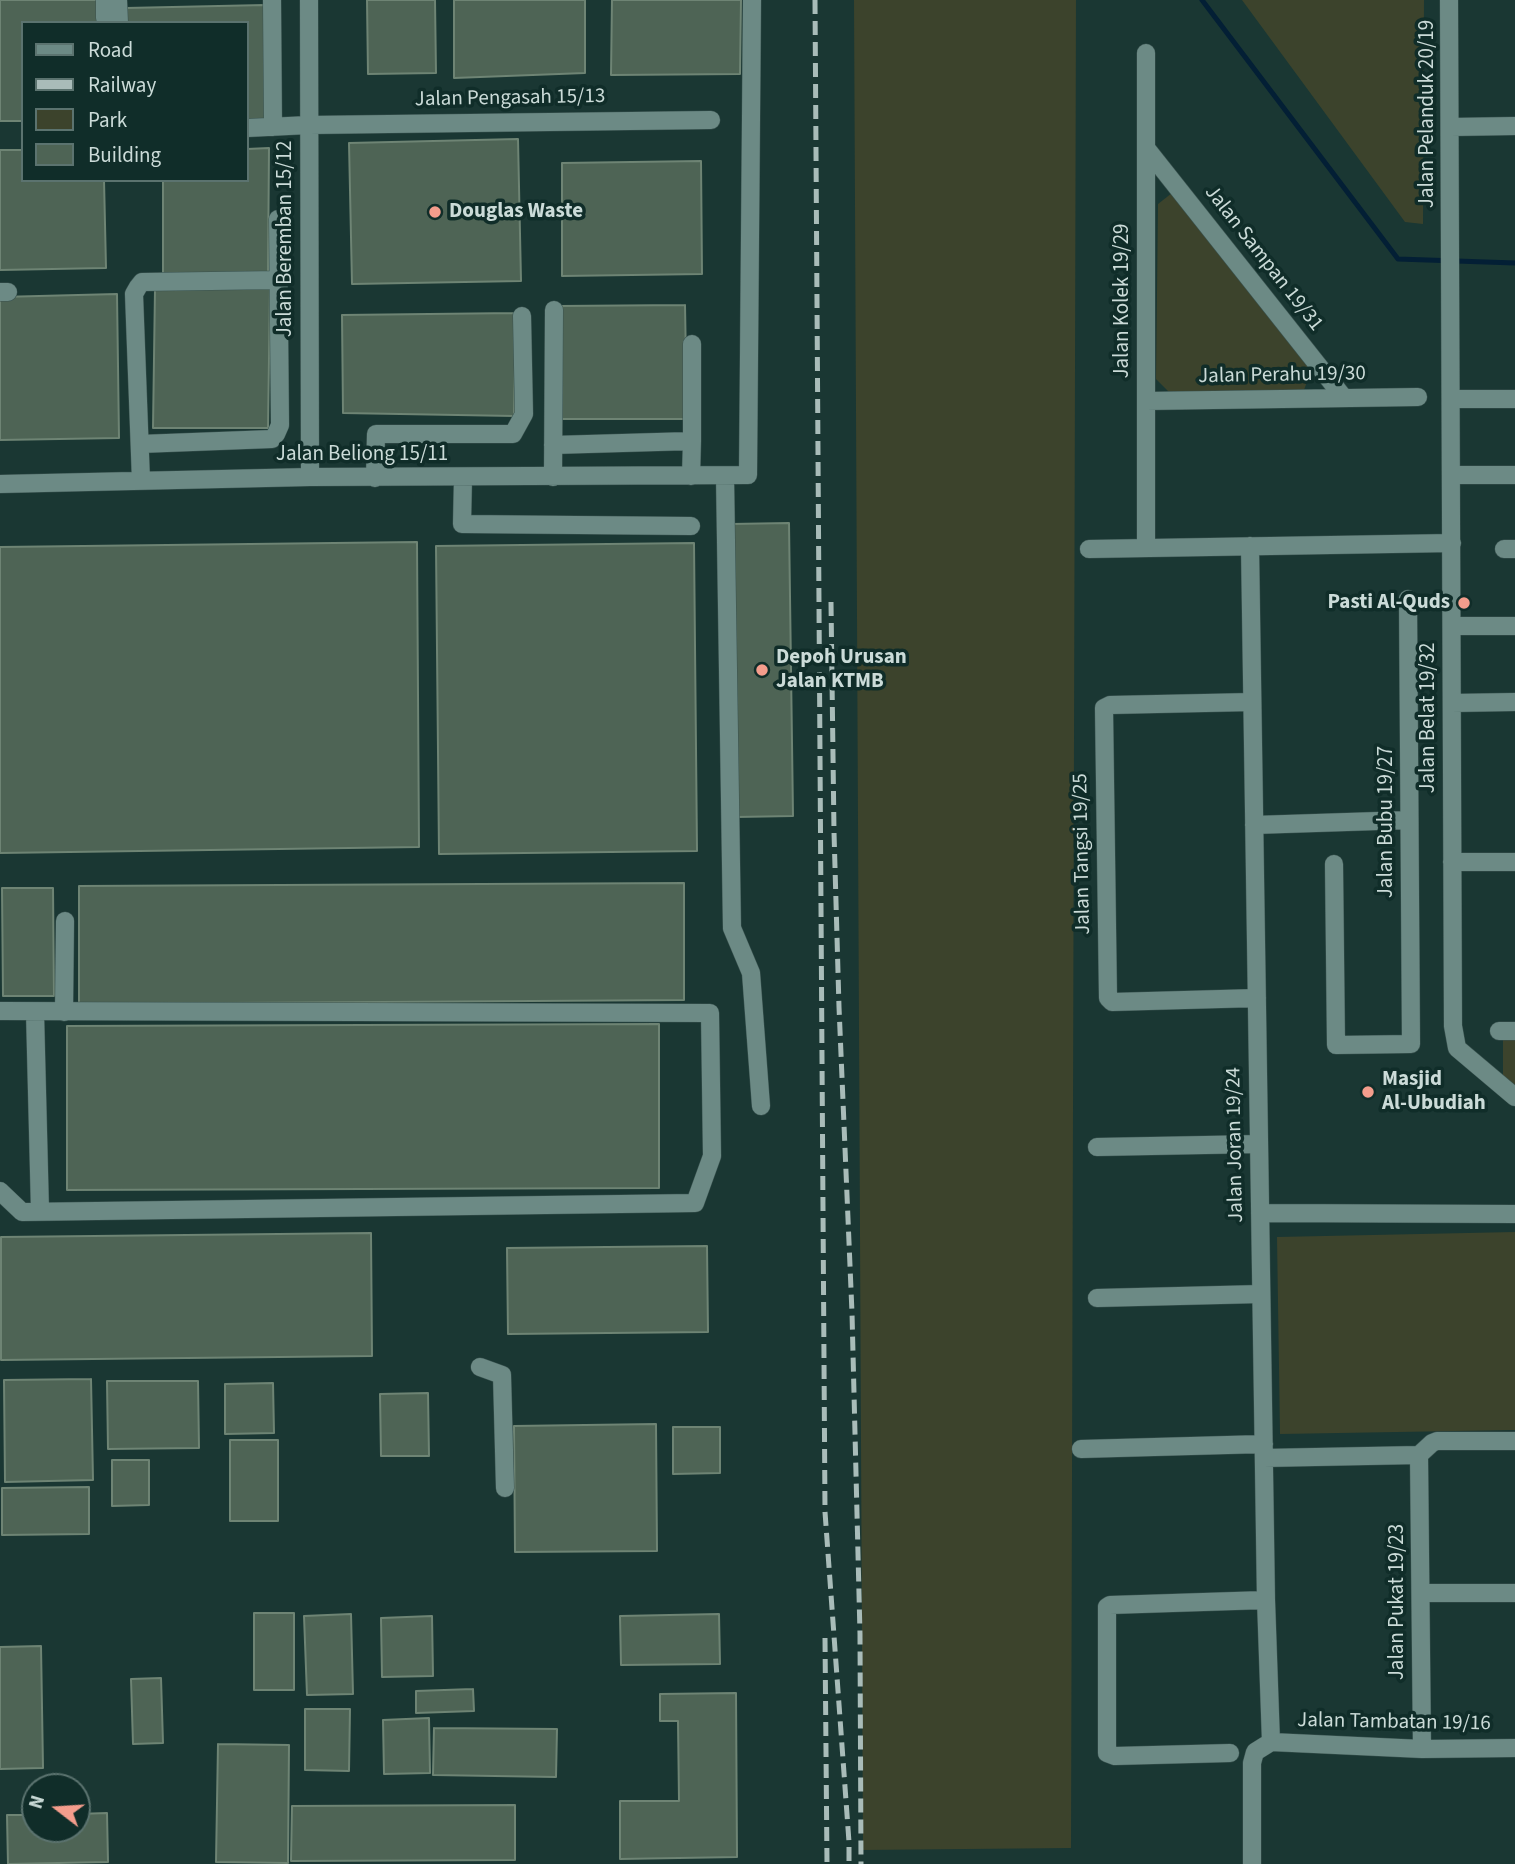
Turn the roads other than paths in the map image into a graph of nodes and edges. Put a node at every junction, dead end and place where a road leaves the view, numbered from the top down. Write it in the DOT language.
graph roads {
  1 [pos="118,0"];
  2 [pos="272,0"];
  3 [pos="309,0"];
  4 [pos="752,0"];
  5 [pos="1449,0"];
  6 [pos="109,13"];
  7 [pos="1146,53"];
  8 [pos="712,120"];
  9 [pos="309,125"];
  10 [pos="1515,126"];
  11 [pos="272,127"];
  12 [pos="1451,127"];
  13 [pos="248,128"];
  14 [pos="1146,148"];
  15 [pos="278,219"];
  16 [pos="1451,227"];
  17 [pos="279,280"];
  18 [pos="554,310"];
  19 [pos="522,316"];
  20 [pos="692,344"];
  21 [pos="1419,397"];
  22 [pos="1344,398"];
  23 [pos="1515,398"];
  24 [pos="1451,399"];
  25 [pos="1146,401"];
  26 [pos="692,441"];
  27 [pos="140,444"];
  28 [pos="553,445"];
  29 [pos="1451,475"];
  30 [pos="1515,475"];
  31 [pos="691,476"];
  32 [pos="725,476"];
  33 [pos="310,477"];
  34 [pos="553,477"];
  35 [pos="375,478"];
  36 [pos="463,478"];
  37 [pos="141,481"];
  38 [pos="0,484"];
  39 [pos="691,526"];
  40 [pos="1452,543"];
  41 [pos="1250,546"];
  42 [pos="1146,548"];
  43 [pos="1089,549"];
  44 [pos="1408,599"];
  45 [pos="1452,626"];
  46 [pos="1515,626"];
  47 [pos="1252,702"];
  48 [pos="1515,702"];
  49 [pos="1452,703"];
  50 [pos="1409,820"];
  51 [pos="1254,825"];
  52 [pos="1452,862"];
  53 [pos="1515,862"];
  54 [pos="1334,864"];
  55 [pos="65,921"];
  56 [pos="1257,998"];
  57 [pos="0,1011"];
  58 [pos="35,1012"];
  59 [pos="64,1012"];
  60 [pos="1515,1097"];
  61 [pos="761,1106"];
  62 [pos="1259,1144"];
  63 [pos="1097,1147"];
  64 [pos="0,1191"];
  65 [pos="40,1211"];
  66 [pos="1260,1213"];
  67 [pos="1515,1214"];
  68 [pos="1261,1294"];
  69 [pos="1097,1298"];
  70 [pos="480,1367"];
  71 [pos="1515,1441"];
  72 [pos="1081,1449"];
  73 [pos="1264,1451"];
  74 [pos="1419,1455"];
  75 [pos="505,1488"];
  76 [pos="1422,1593"];
  77 [pos="1515,1593"];
  78 [pos="1266,1600"];
  79 [pos="1271,1742"];
  80 [pos="1515,1748"];
  81 [pos="1422,1749"];
  82 [pos="1230,1753"];
  83 [pos="1252,1864"];
  1 -- 6 [label="street"];
  2 -- 11 [label="street"];
  3 -- 9 [label="street, Jalan Beremban 15/12"];
  4 -- 32 [label="street"];
  5 -- 12 [label="street, Jalan Pelanduk 20/19"];
  7 -- 14 [label="street, Jalan Kolek 19/29"];
  8 -- 9 [label="street, Jalan Pengasah 15/13"];
  9 -- 11 [label="street, Jalan Pengasah 15/13"];
  9 -- 33 [label="street, Jalan Beremban 15/12"];
  10 -- 12 [label="street"];
  11 -- 13 [label="street, Jalan Pengasah 15/13"];
  12 -- 16 [label="street, Jalan Pelanduk 20/19"];
  14 -- 22 [label="street, Jalan Sampan 19/31"];
  14 -- 25 [label="street, Jalan Kolek 19/29"];
  15 -- 17 [label="street"];
  16 -- 24 [label="street, Jalan Belat 19/32"];
  17 -- 27 [label="street"];
  17 -- 27 [label="street"];
  18 -- 28 [label="street"];
  19 -- 35 [label="street"];
  20 -- 26 [label="street"];
  21 -- 22 [label="street, Jalan Perahu 19/30"];
  22 -- 25 [label="street, Jalan Perahu 19/30"];
  23 -- 24 [label="street"];
  24 -- 29 [label="street, Jalan Belat 19/32"];
  25 -- 42 [label="street, Jalan Kolek 19/29"];
  26 -- 28 [label="street"];
  26 -- 31 [label="street"];
  27 -- 37 [label="street"];
  28 -- 34 [label="street"];
  29 -- 30 [label="street"];
  29 -- 40 [label="street, Jalan Belat 19/32"];
  31 -- 32 [label="street, Jalan Beliong 15/11"];
  31 -- 34 [label="street, Jalan Beliong 15/11"];
  32 -- 61 [label="street"];
  33 -- 35 [label="street, Jalan Beliong 15/11"];
  33 -- 37 [label="street, Jalan Beliong 15/11"];
  34 -- 36 [label="street, Jalan Beliong 15/11"];
  35 -- 36 [label="street, Jalan Beliong 15/11"];
  36 -- 39 [label="street"];
  37 -- 38 [label="street, Jalan Beliong 15/11"];
  40 -- 41 [label="street"];
  40 -- 45 [label="street, Jalan Belat 19/32"];
  41 -- 42 [label="street"];
  41 -- 47 [label="street, Jalan Joran 19/24"];
  42 -- 43 [label="street"];
  44 -- 50 [label="street, Jalan Bubu 19/27"];
  45 -- 46 [label="street"];
  45 -- 49 [label="street, Jalan Belat 19/32"];
  47 -- 51 [label="street, Jalan Joran 19/24"];
  47 -- 56 [label="street, Jalan Tangsi 19/25"];
  48 -- 49 [label="street"];
  49 -- 52 [label="street, Jalan Belat 19/32"];
  50 -- 51 [label="street"];
  50 -- 54 [label="street, Jalan Bubu 19/27"];
  51 -- 56 [label="street, Jalan Joran 19/24"];
  52 -- 53 [label="street"];
  52 -- 60 [label="street, Jalan Belat 19/32"];
  55 -- 59 [label="street"];
  56 -- 62 [label="street, Jalan Joran 19/24"];
  57 -- 58 [label="street"];
  58 -- 59 [label="street"];
  58 -- 65 [label="street"];
  59 -- 65 [label="street"];
  62 -- 63 [label="street"];
  62 -- 66 [label="street, Jalan Joran 19/24"];
  64 -- 65 [label="street"];
  66 -- 67 [label="street"];
  66 -- 68 [label="street, Jalan Joran 19/24"];
  68 -- 69 [label="street"];
  68 -- 73 [label="street, Jalan Joran 19/24"];
  70 -- 75 [label="street"];
  71 -- 74 [label="street"];
  72 -- 73 [label="street"];
  73 -- 74 [label="street"];
  73 -- 78 [label="street, Jalan Joran 19/24"];
  74 -- 76 [label="street, Jalan Pukat 19/23"];
  76 -- 77 [label="street"];
  76 -- 81 [label="street, Jalan Pukat 19/23"];
  78 -- 79 [label="street, Jalan Joran 19/24"];
  78 -- 82 [label="street"];
  79 -- 81 [label="street, Jalan Tambatan 19/16"];
  79 -- 83 [label="street"];
  80 -- 81 [label="street, Jalan Tambatan 19/16"];
}
